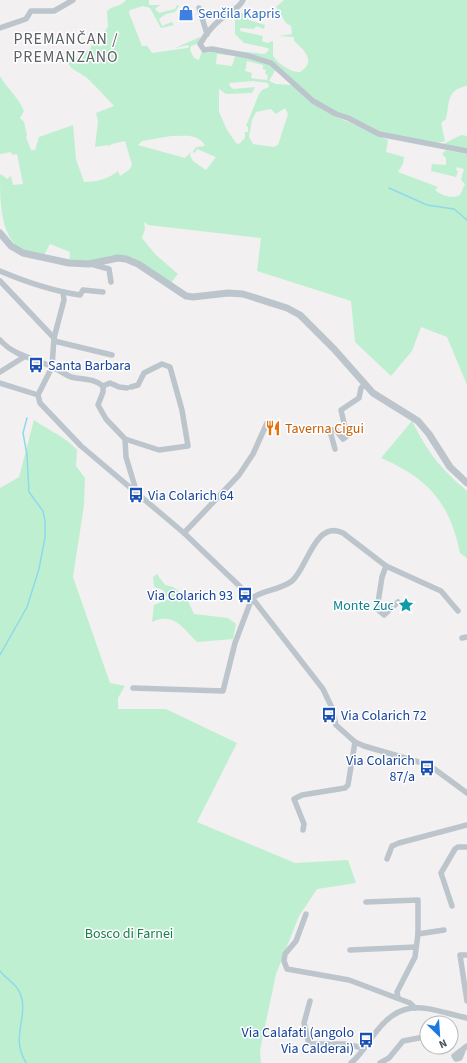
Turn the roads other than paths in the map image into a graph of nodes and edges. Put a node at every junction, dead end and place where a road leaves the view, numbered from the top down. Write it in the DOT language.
graph roads {
  1 [pos="72,0"];
  2 [pos="243,0"];
  3 [pos="199,8"];
  4 [pos="0,28"];
  5 [pos="207,34"];
  6 [pos="467,151"];
  7 [pos="0,233"];
  8 [pos="89,264"];
  9 [pos="0,271"];
  10 [pos="0,281"];
  11 [pos="111,282"];
  12 [pos="63,292"];
  13 [pos="103,292"];
  14 [pos="54,339"];
  15 [pos="0,340"];
  16 [pos="112,355"];
  17 [pos="24,357"];
  18 [pos="52,367"];
  19 [pos="0,372"];
  20 [pos="0,383"];
  21 [pos="365,384"];
  22 [pos="103,386"];
  23 [pos="38,395"];
  24 [pos="267,423"];
  25 [pos="125,439"];
  26 [pos="335,449"];
  27 [pos="467,483"];
  28 [pos="136,490"];
  29 [pos="184,533"];
  30 [pos="386,566"];
  31 [pos="252,598"];
  32 [pos="398,602"];
  33 [pos="458,611"];
  34 [pos="133,688"];
  35 [pos="355,742"];
  36 [pos="467,793"];
  37 [pos="467,825"];
  38 [pos="303,830"];
  39 [pos="467,847"];
  40 [pos="387,859"];
  41 [pos="366,902"];
  42 [pos="452,906"];
  43 [pos="306,914"];
  44 [pos="444,930"];
  45 [pos="418,934"];
  46 [pos="416,946"];
  47 [pos="350,950"];
  48 [pos="467,955"];
  49 [pos="398,998"];
  50 [pos="310,1001"];
  51 [pos="467,1001"];
  52 [pos="415,1008"];
  53 [pos="467,1018"];
  54 [pos="281,1033"];
  55 [pos="306,1036"];
  56 [pos="419,1038"];
  57 [pos="364,1048"];
  58 [pos="355,1062"];
  59 [pos="380,1063"];
  1 -- 4 [label="street"];
  2 -- 5 [label="street"];
  3 -- 5 [label="street"];
  5 -- 6 [label="street"];
  7 -- 8 [label="street"];
  8 -- 11 [label="street"];
  8 -- 21 [label="street"];
  9 -- 12 [label="street"];
  10 -- 14 [label="street"];
  12 -- 13 [label="street"];
  12 -- 14 [label="street"];
  14 -- 16 [label="street"];
  14 -- 18 [label="street"];
  15 -- 17 [label="street"];
  17 -- 18 [label="street"];
  17 -- 19 [label="street"];
  18 -- 22 [label="street"];
  18 -- 23 [label="street"];
  20 -- 23 [label="street"];
  21 -- 26 [label="street"];
  21 -- 27 [label="street"];
  22 -- 25 [label="street"];
  22 -- 25 [label="street"];
  23 -- 28 [label="street"];
  24 -- 29 [label="street"];
  25 -- 28 [label="street"];
  28 -- 29 [label="street"];
  29 -- 31 [label="street"];
  30 -- 31 [label="street"];
  30 -- 32 [label="street"];
  30 -- 33 [label="street"];
  31 -- 34 [label="street"];
  31 -- 35 [label="street"];
  35 -- 36 [label="street"];
  35 -- 38 [label="street"];
  37 -- 40 [label="street"];
  39 -- 42 [label="street"];
  41 -- 45 [label="street"];
  43 -- 49 [label="street"];
  44 -- 45 [label="street"];
  45 -- 46 [label="street"];
  46 -- 47 [label="street"];
  46 -- 49 [label="street"];
  48 -- 51 [label="street"];
  49 -- 52 [label="street"];
  50 -- 55 [label="street"];
  52 -- 53 [label="street"];
  52 -- 57 [label="street"];
  54 -- 55 [label="street"];
  55 -- 57 [label="street"];
  56 -- 59 [label="street"];
  57 -- 58 [label="street"];
}
